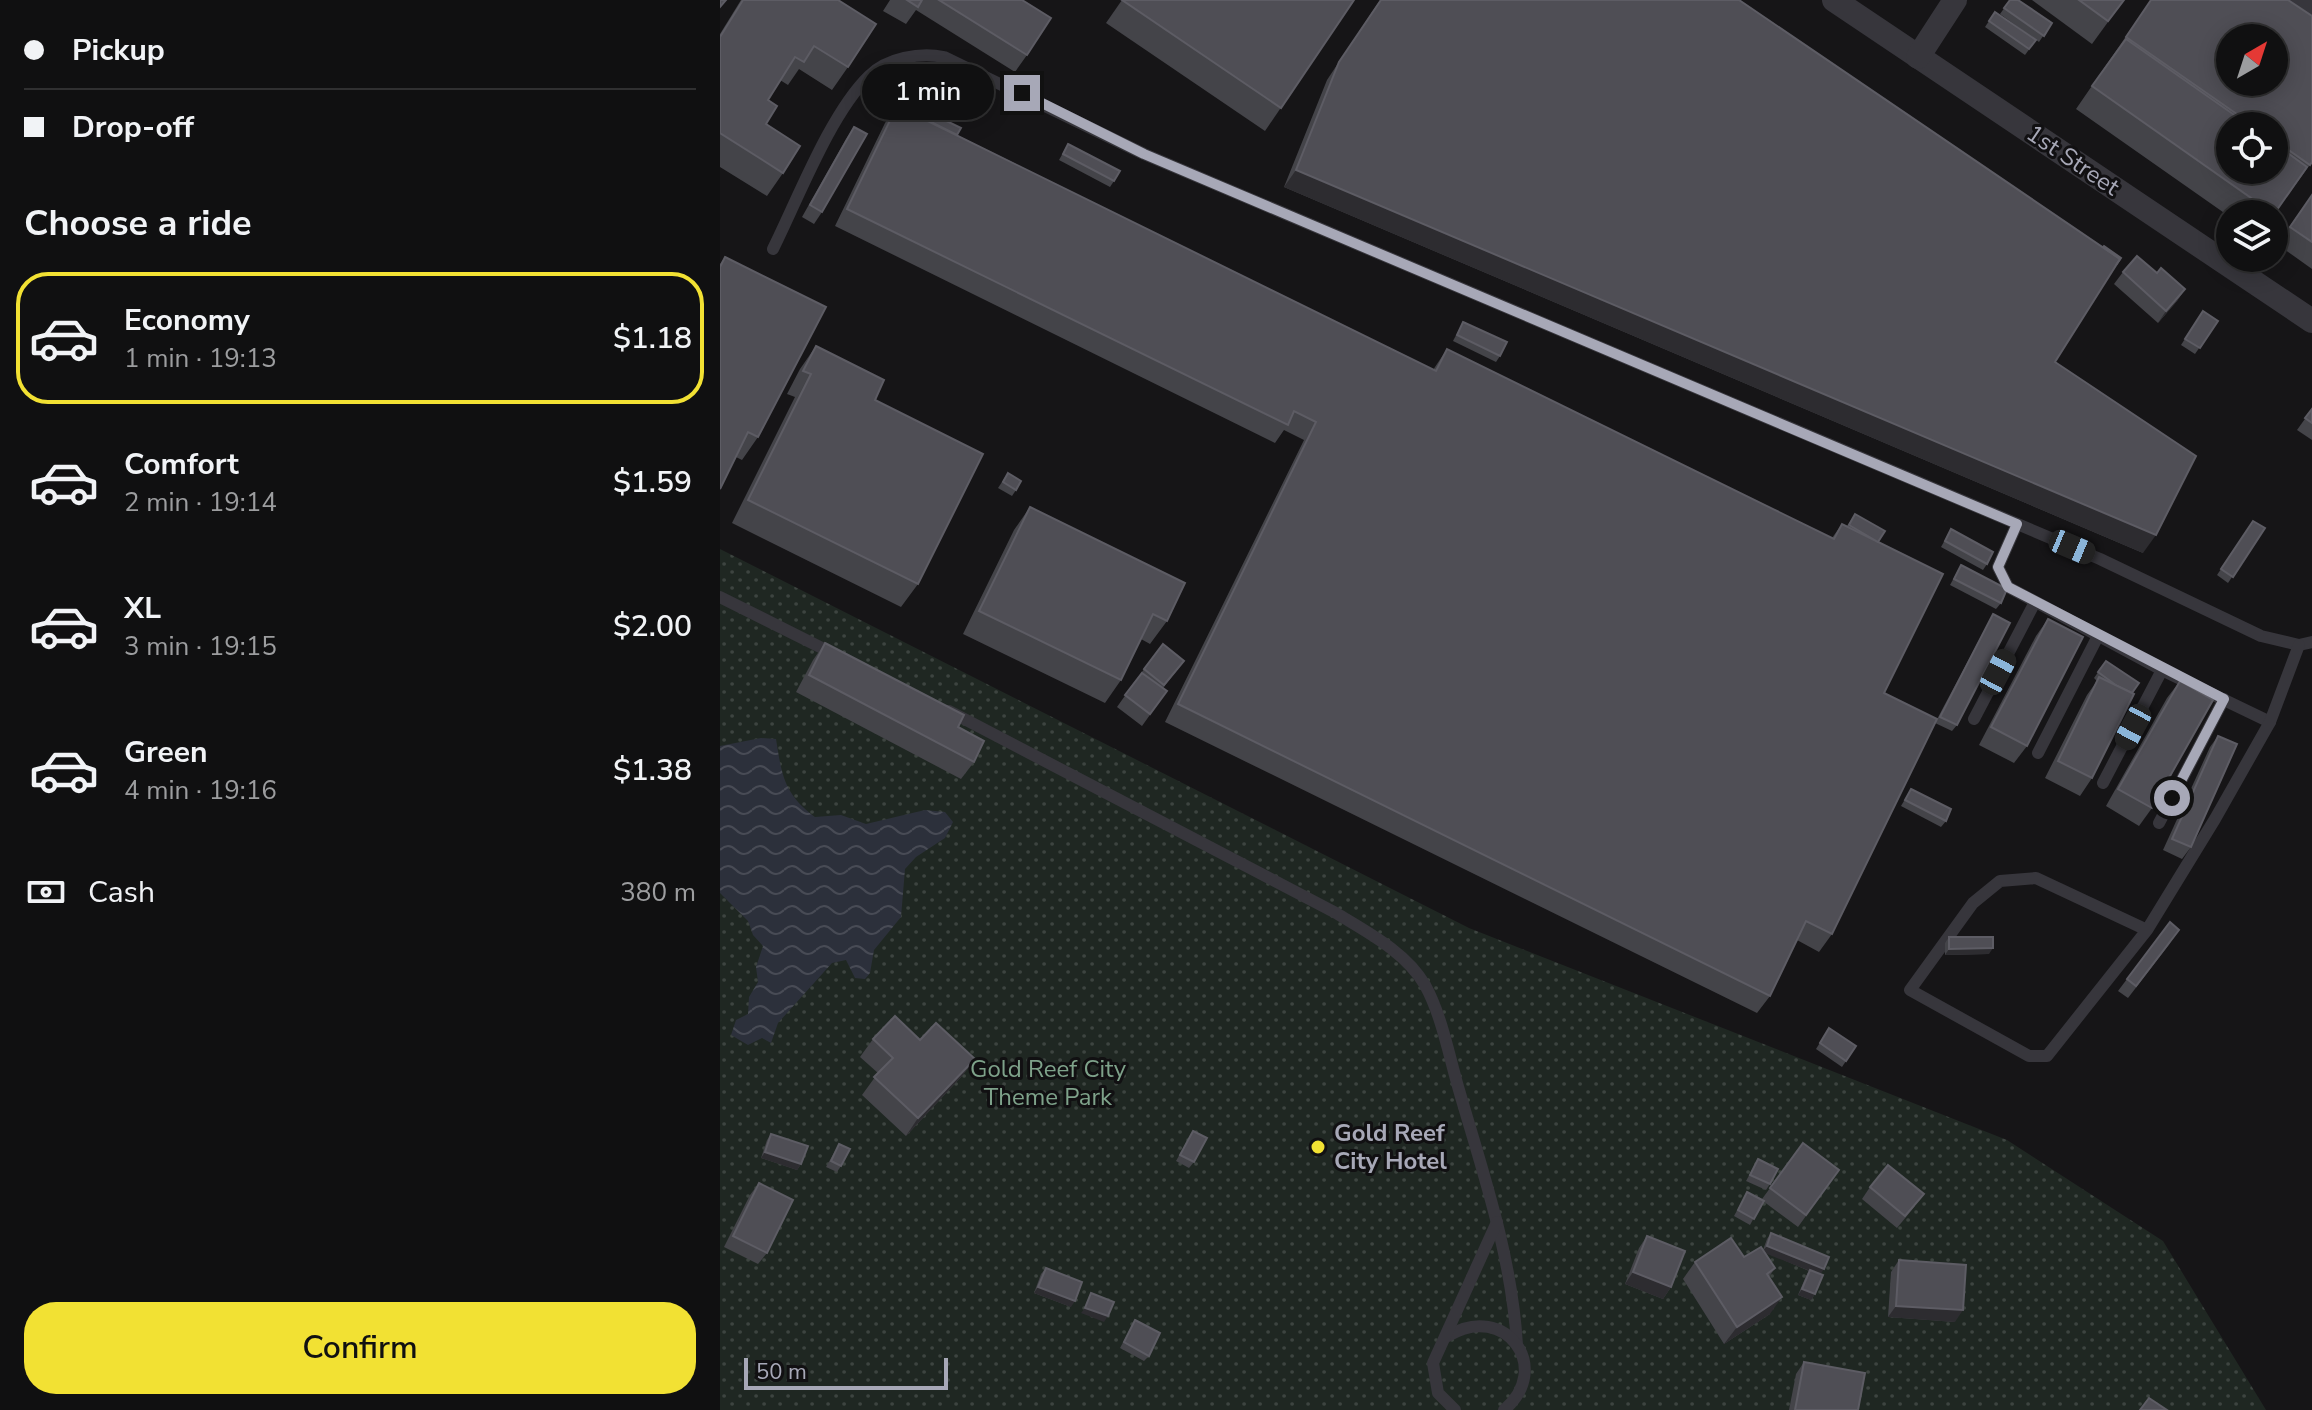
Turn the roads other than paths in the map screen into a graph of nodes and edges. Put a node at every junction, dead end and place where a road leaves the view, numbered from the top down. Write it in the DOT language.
graph roads {
  1 [pos="1834,0"];
  2 [pos="1955,0"];
  3 [pos="2295,0"];
  4 [pos="2312,12"];
  5 [pos="1918,57"];
  6 [pos="773,249"];
  7 [pos="2312,321"];
  8 [pos="2017,524"];
  9 [pos="720,597"];
  10 [pos="2035,602"];
  11 [pos="2098,636"];
  12 [pos="2305,644"];
  13 [pos="847,660"];
  14 [pos="2162,670"];
  15 [pos="2224,699"];
  16 [pos="931,702"];
  17 [pos="1974,719"];
  18 [pos="2270,722"];
  19 [pos="2038,753"];
  20 [pos="2103,783"];
  21 [pos="2159,823"];
  22 [pos="2147,930"];
  23 [pos="1497,1222"];
  24 [pos="1448,1336"];
  25 [pos="1517,1345"];
  26 [pos="1455,1410"];
  27 [pos="1504,1410"];
  1 -- 5 [label="street, 1st Street"];
  2 -- 5 [label="street"];
  3 -- 4 [label="street"];
  5 -- 7 [label="street, 1st Street"];
  6 -- 8 [label="lane"];
  8 -- 10 [label="lane"];
  8 -- 12 [label="lane"];
  9 -- 13 [label="lane"];
  10 -- 11 [label="lane"];
  10 -- 17 [label="lane"];
  11 -- 14 [label="lane"];
  11 -- 19 [label="lane"];
  12 -- 18 [label="lane"];
  14 -- 15 [label="lane"];
  14 -- 20 [label="lane"];
  15 -- 18 [label="lane"];
  15 -- 21 [label="lane"];
  16 -- 23 [label="lane"];
  18 -- 22 [label="lane"];
  22 -- 22 [label="lane"];
  23 -- 24 [label="lane"];
  23 -- 25 [label="lane"];
  24 -- 25 [label="lane"];
  24 -- 26 [label="lane"];
  25 -- 27 [label="lane"];
}
